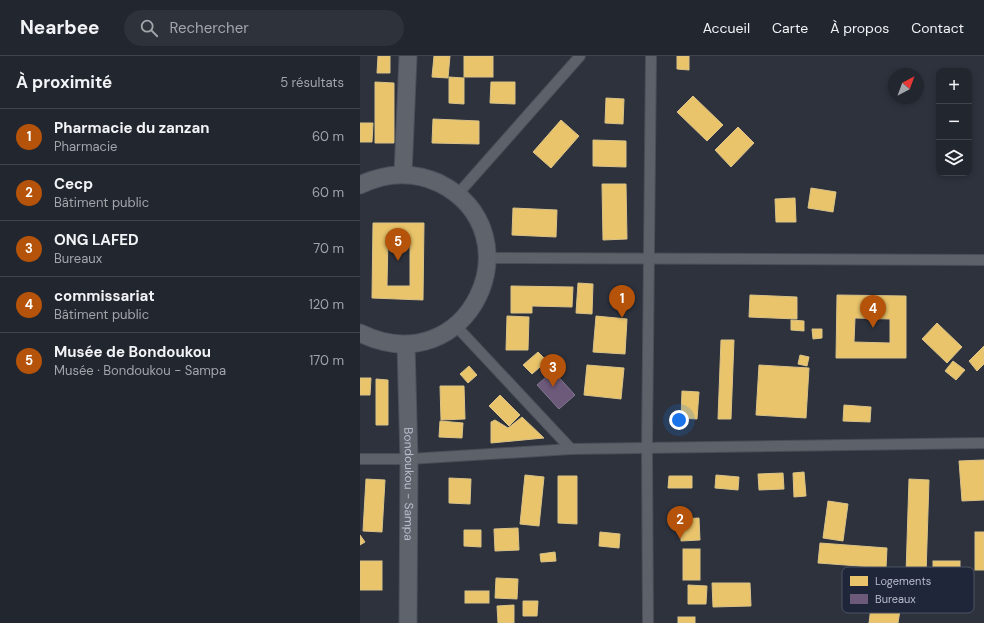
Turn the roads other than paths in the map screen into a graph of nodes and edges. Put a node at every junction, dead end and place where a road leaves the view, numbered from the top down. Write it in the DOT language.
graph roads {
  1 [pos="408,56"];
  2 [pos="580,56"];
  3 [pos="651,56"];
  4 [pos="403,174"];
  5 [pos="360,185"];
  6 [pos="457,195"];
  7 [pos="487,258"];
  8 [pos="648,259"];
  9 [pos="984,260"];
  10 [pos="456,326"];
  11 [pos="360,333"];
  12 [pos="406,345"];
  13 [pos="984,444"];
  14 [pos="647,448"];
  15 [pos="571,449"];
  16 [pos="360,459"];
  17 [pos="409,459"];
  18 [pos="408,623"];
  19 [pos="648,623"];
  1 -- 4 [label="main road"];
  2 -- 6 [label="street"];
  3 -- 8 [label="street"];
  4 -- 5 [label="main road"];
  4 -- 6 [label="main road"];
  6 -- 7 [label="main road"];
  7 -- 8 [label="street"];
  7 -- 10 [label="main road"];
  8 -- 9 [label="street"];
  8 -- 14 [label="street"];
  10 -- 12 [label="main road"];
  10 -- 15 [label="street"];
  11 -- 12 [label="main road"];
  12 -- 17 [label="main road, Bondoukou - Sampa"];
  13 -- 14 [label="street"];
  14 -- 15 [label="street"];
  14 -- 19 [label="street"];
  15 -- 17 [label="street"];
  16 -- 17 [label="street"];
  17 -- 18 [label="main road, Bondoukou - Sampa"];
}
